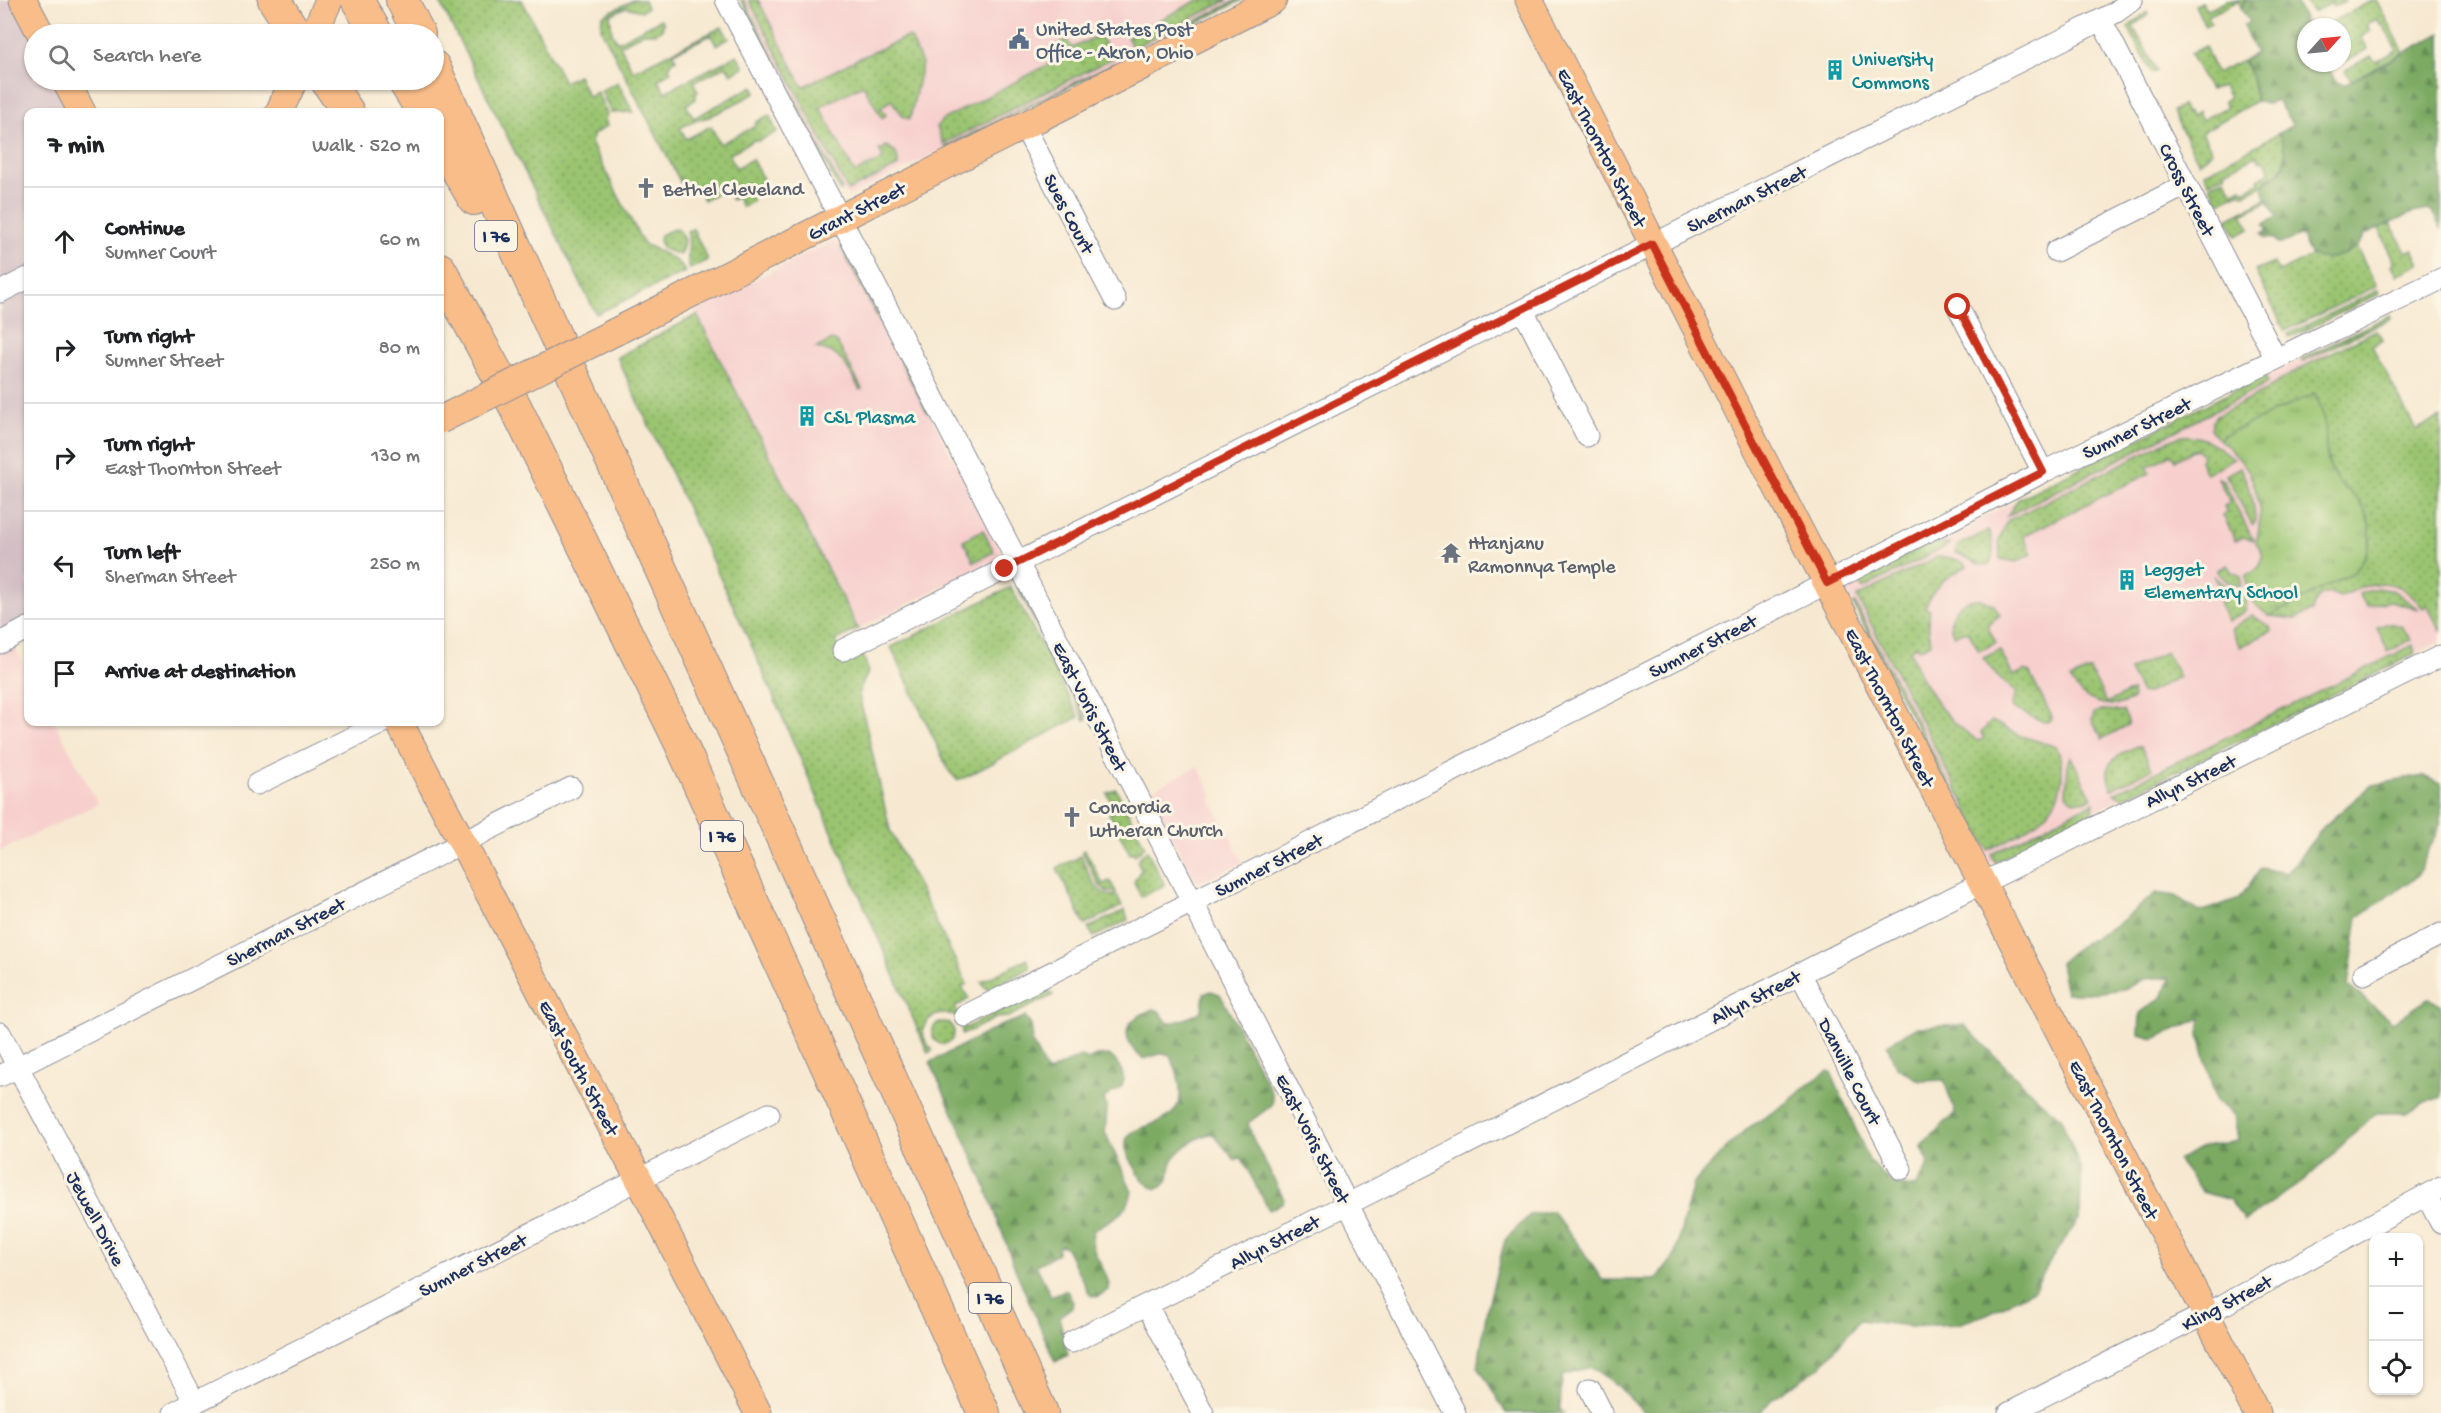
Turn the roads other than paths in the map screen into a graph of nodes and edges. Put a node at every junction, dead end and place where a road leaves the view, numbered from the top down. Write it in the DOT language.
graph roads {
  1 [pos="23,0"];
  2 [pos="274,0"];
  3 [pos="285,0"];
  4 [pos="329,0"];
  5 [pos="357,0"];
  6 [pos="402,0"];
  7 [pos="726,0"];
  8 [pos="1273,0"];
  9 [pos="1529,0"];
  10 [pos="2133,0"];
  11 [pos="2101,20"];
  12 [pos="36,24"];
  13 [pos="290,24"];
  14 [pos="300,24"];
  15 [pos="318,24"];
  16 [pos="371,24"];
  17 [pos="414,24"];
  18 [pos="444,89"];
  19 [pos="70,90"];
  20 [pos="289,90"];
  21 [pos="334,90"];
  22 [pos="338,90"];
  23 [pos="410,90"];
  24 [pos="80,108"];
  25 [pos="281,108"];
  26 [pos="347,108"];
  27 [pos="348,108"];
  28 [pos="421,108"];
  29 [pos="1024,126"];
  30 [pos="444,148"];
  31 [pos="2186,185"];
  32 [pos="840,219"];
  33 [pos="1652,244"];
  34 [pos="2056,251"];
  35 [pos="444,276"];
  36 [pos="2441,279"];
  37 [pos="24,280"];
  38 [pos="0,292"];
  39 [pos="1115,300"];
  40 [pos="1958,307"];
  41 [pos="1523,310"];
  42 [pos="552,332"];
  43 [pos="2276,358"];
  44 [pos="444,418"];
  45 [pos="1587,436"];
  46 [pos="2043,472"];
  47 [pos="1017,563"];
  48 [pos="1827,583"];
  49 [pos="24,630"];
  50 [pos="0,643"];
  51 [pos="843,650"];
  52 [pos="2439,663"];
  53 [pos="376,726"];
  54 [pos="401,726"];
  55 [pos="257,784"];
  56 [pos="571,788"];
  57 [pos="461,843"];
  58 [pos="1982,882"];
  59 [pos="1192,902"];
  60 [pos="2441,934"];
  61 [pos="1800,973"];
  62 [pos="2364,974"];
  63 [pos="965,1016"];
  64 [pos="0,1033"];
  65 [pos="9,1072"];
  66 [pos="770,1114"];
  67 [pos="1902,1169"];
  68 [pos="640,1181"];
  69 [pos="2434,1191"];
  70 [pos="1348,1204"];
  71 [pos="2441,1223"];
  72 [pos="1147,1305"];
  73 [pos="2205,1314"];
  74 [pos="1072,1342"];
  75 [pos="1590,1389"];
  76 [pos="195,1403"];
  77 [pos="174,1413"];
  78 [pos="758,1413"];
  79 [pos="984,1413"];
  80 [pos="1042,1413"];
  81 [pos="1203,1413"];
  82 [pos="1455,1413"];
  83 [pos="1602,1413"];
  84 [pos="2008,1413"];
  85 [pos="2257,1413"];
  1 -- 12 [label="main road"];
  2 -- 13 [label="highway"];
  3 -- 14 [label="highway"];
  4 -- 15 [label="main road"];
  5 -- 16 [label="highway"];
  6 -- 17 [label="highway"];
  7 -- 32 [label="street, East Voris Street"];
  8 -- 29 [label="main road, Grant Street"];
  9 -- 33 [label="main road, East Thornton Street"];
  10 -- 11 [label="street, Sherman Street"];
  11 -- 31 [label="street, Cross Street"];
  11 -- 33 [label="street, Sherman Street"];
  18 -- 42 [label="highway"];
  19 -- 24 [label="main road"];
  20 -- 25 [label="main road"];
  21 -- 26 [label="highway"];
  22 -- 27 [label="highway"];
  23 -- 28 [label="highway"];
  29 -- 32 [label="main road, Grant Street"];
  29 -- 39 [label="street, Sues Court"];
  30 -- 42 [label="highway, I 76"];
  31 -- 34 [label="street"];
  31 -- 43 [label="street, Cross Street"];
  32 -- 44 [label="main road, Grant Street, bridge"];
  32 -- 47 [label="street, East Voris Street"];
  33 -- 41 [label="street, Sherman Street"];
  33 -- 48 [label="main road, East Thornton Street"];
  35 -- 79 [label="highway, I 76"];
  36 -- 43 [label="street, Sumner Street"];
  37 -- 38 [label="street"];
  40 -- 46 [label="street"];
  41 -- 45 [label="street"];
  41 -- 47 [label="street, Sherman Street"];
  42 -- 80 [label="highway, I 76"];
  43 -- 46 [label="street, Sumner Street"];
  46 -- 48 [label="street, Sumner Street"];
  47 -- 51 [label="street, Sherman Street"];
  47 -- 59 [label="street, East Voris Street"];
  48 -- 58 [label="main road, East Thornton Street"];
  48 -- 59 [label="street, Sumner Street"];
  49 -- 50 [label="street"];
  52 -- 58 [label="street, Allyn Street"];
  53 -- 55 [label="street"];
  54 -- 57 [label="main road, East South Street"];
  56 -- 57 [label="street, Sherman Street"];
  57 -- 65 [label="street, Sherman Street"];
  57 -- 68 [label="main road, East South Street"];
  58 -- 61 [label="street, Allyn Street"];
  58 -- 73 [label="main road, East Thornton Street"];
  59 -- 63 [label="street, Sumner Street"];
  59 -- 70 [label="street, East Voris Street"];
  60 -- 62 [label="street"];
  61 -- 67 [label="street, Danville Court"];
  61 -- 70 [label="street, Allyn Street"];
  64 -- 65 [label="street, Jewell Drive"];
  65 -- 76 [label="street, Jewell Drive"];
  66 -- 68 [label="street, Sumner Street"];
  68 -- 76 [label="street, Sumner Street"];
  68 -- 78 [label="main road, East South Street"];
  69 -- 71 [label="street"];
  69 -- 73 [label="street, Kling Street"];
  70 -- 72 [label="street, Allyn Street"];
  70 -- 82 [label="street, East Voris Street"];
  72 -- 74 [label="street, Allyn Street"];
  72 -- 81 [label="street"];
  73 -- 84 [label="street, Kling Street"];
  73 -- 85 [label="main road, East Thornton Street"];
  75 -- 83 [label="street"];
  76 -- 77 [label="street, Sumner Street"];
}
